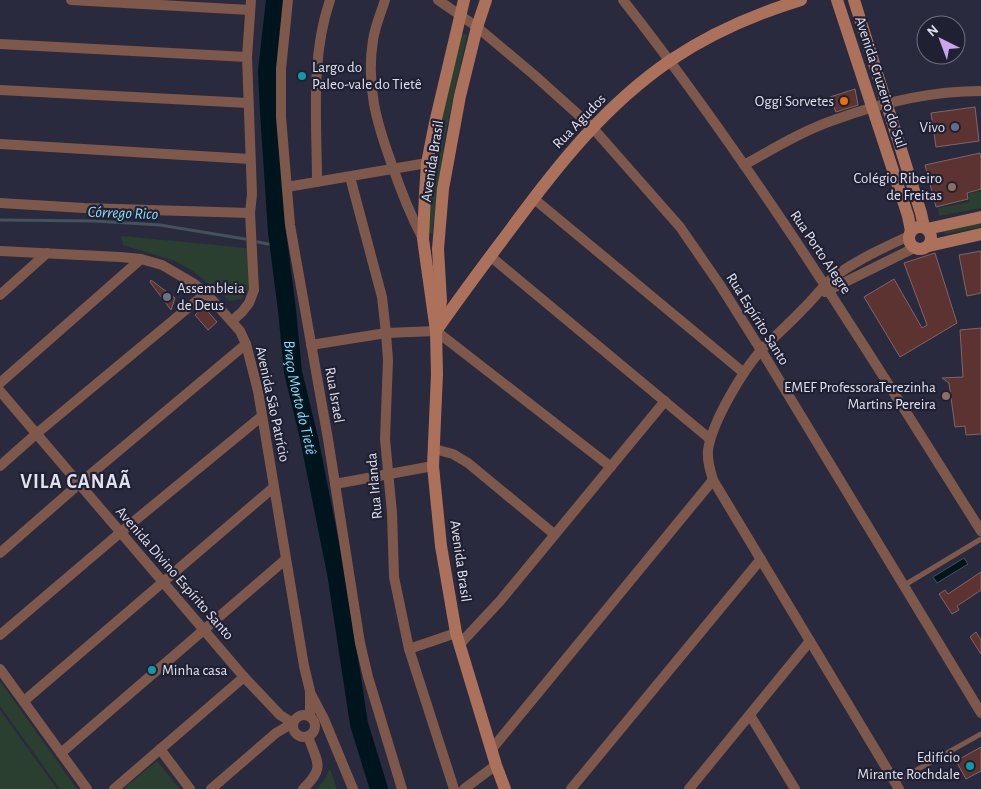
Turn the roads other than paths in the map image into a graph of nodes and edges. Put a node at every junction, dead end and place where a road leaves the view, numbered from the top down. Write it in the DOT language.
graph roads {
  1 [pos="71,0"];
  2 [pos="288,0"];
  3 [pos="330,0"];
  4 [pos="385,0"];
  5 [pos="438,0"];
  6 [pos="464,0"];
  7 [pos="486,0"];
  8 [pos="623,0"];
  9 [pos="801,0"];
  10 [pos="837,0"];
  11 [pos="854,0"];
  12 [pos="250,5"];
  13 [pos="459,16"];
  14 [pos="477,27"];
  15 [pos="0,44"];
  16 [pos="247,57"];
  17 [pos="670,61"];
  18 [pos="0,90"];
  19 [pos="981,91"];
  20 [pos="248,103"];
  21 [pos="887,104"];
  22 [pos="872,108"];
  23 [pos="592,127"];
  24 [pos="0,144"];
  25 [pos="250,159"];
  26 [pos="428,163"];
  27 [pos="744,165"];
  28 [pos="393,168"];
  29 [pos="350,177"];
  30 [pos="317,182"];
  31 [pos="287,187"];
  32 [pos="533,198"];
  33 [pos="0,203"];
  34 [pos="250,213"];
  35 [pos="981,217"];
  36 [pos="917,234"];
  37 [pos="981,234"];
  38 [pos="423,240"];
  39 [pos="0,251"];
  40 [pos="47,253"];
  41 [pos="490,256"];
  42 [pos="141,259"];
  43 [pos="828,287"];
  44 [pos="441,291"];
  45 [pos="206,294"];
  46 [pos="0,295"];
  47 [pos="457,300"];
  48 [pos="232,321"];
  49 [pos="436,331"];
  50 [pos="386,333"];
  51 [pos="246,344"];
  52 [pos="311,345"];
  53 [pos="761,350"];
  54 [pos="744,373"];
  55 [pos="0,383"];
  56 [pos="0,391"];
  57 [pos="665,401"];
  58 [pos="262,416"];
  59 [pos="36,434"];
  60 [pos="710,439"];
  61 [pos="434,449"];
  62 [pos="0,466"];
  63 [pos="433,466"];
  64 [pos="611,467"];
  65 [pos="388,476"];
  66 [pos="713,480"];
  67 [pos="79,484"];
  68 [pos="335,484"];
  69 [pos="274,486"];
  70 [pos="981,531"];
  71 [pos="121,532"];
  72 [pos="554,534"];
  73 [pos="981,539"];
  74 [pos="0,553"];
  75 [pos="286,559"];
  76 [pos="761,559"];
  77 [pos="163,582"];
  78 [pos="903,586"];
  79 [pos="204,630"];
  80 [pos="0,635"];
  81 [pos="457,639"];
  82 [pos="810,641"];
  83 [pos="409,649"];
  84 [pos="0,669"];
  85 [pos="244,677"];
  86 [pos="310,691"];
  87 [pos="24,702"];
  88 [pos="981,713"];
  89 [pos="310,716"];
  90 [pos="750,716"];
  91 [pos="293,723"];
  92 [pos="981,734"];
  93 [pos="308,736"];
  94 [pos="160,749"];
  95 [pos="491,750"];
  96 [pos="61,753"];
  97 [pos="496,765"];
  98 [pos="897,786"];
  99 [pos="691,788"];
  100 [pos="87,789"];
  101 [pos="114,789"];
  102 [pos="190,789"];
  103 [pos="210,789"];
  104 [pos="303,789"];
  105 [pos="353,789"];
  106 [pos="402,789"];
  107 [pos="454,789"];
  108 [pos="464,789"];
  109 [pos="505,789"];
  110 [pos="571,789"];
  111 [pos="795,789"];
  1 -- 12 [label="street"];
  2 -- 31 [label="street, Rua Israel"];
  3 -- 30 [label="street"];
  4 -- 28 [label="street"];
  5 -- 13 [label="street, Rua Espírito Santo"];
  6 -- 13 [label="main road, Avenida Brasil"];
  7 -- 14 [label="main road, Avenida Brasil"];
  8 -- 17 [label="street, Rua Porto Alegre"];
  9 -- 17 [label="main road, Rua Agudos"];
  10 -- 22 [label="main road, Avenida Cruzeiro do Sul"];
  11 -- 21 [label="main road, Avenida Cruzeiro do Sul"];
  12 -- 16 [label="street"];
  13 -- 14 [label="street, Rua Espírito Santo"];
  13 -- 26 [label="main road, Avenida Brasil"];
  14 -- 23 [label="street, Rua Espírito Santo"];
  14 -- 44 [label="main road, Avenida Brasil"];
  15 -- 16 [label="street"];
  16 -- 20 [label="street"];
  17 -- 23 [label="main road, Rua Agudos"];
  17 -- 27 [label="street, Rua Porto Alegre"];
  18 -- 20 [label="street"];
  19 -- 21 [label="street"];
  20 -- 25 [label="street"];
  21 -- 22 [label="street"];
  21 -- 36 [label="main road, Avenida Cruzeiro do Sul"];
  22 -- 27 [label="street"];
  22 -- 36 [label="main road, Avenida Cruzeiro do Sul"];
  23 -- 32 [label="main road, Rua Agudos"];
  23 -- 53 [label="street, Rua Espírito Santo"];
  24 -- 25 [label="street"];
  25 -- 34 [label="street"];
  26 -- 28 [label="street"];
  26 -- 38 [label="main road, Avenida Brasil"];
  27 -- 43 [label="street, Rua Porto Alegre"];
  28 -- 29 [label="street"];
  28 -- 38 [label="street"];
  29 -- 30 [label="street"];
  29 -- 50 [label="street, Rua Irlanda"];
  30 -- 31 [label="street"];
  31 -- 52 [label="street, Rua Israel"];
  32 -- 41 [label="main road, Rua Agudos"];
  32 -- 54 [label="street"];
  33 -- 34 [label="street"];
  34 -- 48 [label="street"];
  35 -- 36 [label="main road"];
  36 -- 37 [label="main road"];
  36 -- 43 [label="street"];
  38 -- 49 [label="main road, Avenida Brasil"];
  39 -- 40 [label="street, Avenida São Patrício"];
  40 -- 42 [label="street, Avenida São Patrício"];
  40 -- 46 [label="street"];
  41 -- 47 [label="main road, Rua Agudos"];
  41 -- 57 [label="street"];
  42 -- 45 [label="street, Avenida São Patrício"];
  42 -- 55 [label="street"];
  43 -- 53 [label="street"];
  43 -- 70 [label="street, Rua Porto Alegre"];
  44 -- 47 [label="main road"];
  44 -- 49 [label="main road, Avenida Brasil"];
  45 -- 48 [label="street, Avenida São Patrício"];
  45 -- 59 [label="street"];
  47 -- 49 [label="main road, Rua Agudos"];
  48 -- 51 [label="street, Avenida São Patrício"];
  49 -- 50 [label="street"];
  49 -- 61 [label="main road, Avenida Brasil"];
  49 -- 64 [label="street"];
  50 -- 52 [label="street"];
  50 -- 65 [label="street, Rua Irlanda"];
  51 -- 58 [label="street, Avenida São Patrício"];
  51 -- 67 [label="street"];
  52 -- 68 [label="street, Rua Israel"];
  53 -- 54 [label="street"];
  53 -- 78 [label="street, Rua Espírito Santo"];
  54 -- 60 [label="street"];
  56 -- 59 [label="street, Avenida Divino Espírito Santo"];
  57 -- 60 [label="street"];
  57 -- 64 [label="street"];
  58 -- 69 [label="street, Avenida São Patrício"];
  58 -- 71 [label="street"];
  59 -- 62 [label="street"];
  59 -- 67 [label="street, Avenida Divino Espírito Santo"];
  60 -- 66 [label="street"];
  61 -- 63 [label="main road, Avenida Brasil"];
  61 -- 72 [label="street"];
  63 -- 65 [label="street"];
  63 -- 81 [label="main road, Avenida Brasil"];
  64 -- 72 [label="street"];
  65 -- 68 [label="street"];
  65 -- 83 [label="street, Rua Irlanda"];
  66 -- 76 [label="street"];
  66 -- 95 [label="street"];
  67 -- 71 [label="street, Avenida Divino Espírito Santo"];
  67 -- 74 [label="street"];
  68 -- 106 [label="street, Rua Israel"];
  69 -- 75 [label="street, Avenida São Patrício"];
  69 -- 77 [label="street"];
  71 -- 77 [label="street, Avenida Divino Espírito Santo"];
  71 -- 80 [label="street"];
  72 -- 81 [label="street"];
  73 -- 78 [label="lane"];
  75 -- 79 [label="street"];
  75 -- 86 [label="street, Avenida São Patrício"];
  76 -- 82 [label="street"];
  76 -- 110 [label="street"];
  77 -- 79 [label="street, Avenida Divino Espírito Santo"];
  77 -- 87 [label="street"];
  78 -- 88 [label="street, Rua Espírito Santo"];
  79 -- 85 [label="street, Avenida Divino Espírito Santo"];
  79 -- 96 [label="street"];
  81 -- 83 [label="street"];
  81 -- 95 [label="main road, Avenida Brasil"];
  82 -- 90 [label="street"];
  82 -- 98 [label="street"];
  83 -- 107 [label="street, Rua Irlanda"];
  84 -- 87 [label="street"];
  85 -- 91 [label="street, Avenida Divino Espírito Santo"];
  85 -- 94 [label="street"];
  86 -- 89 [label="street, Avenida São Patrício"];
  86 -- 105 [label="street"];
  87 -- 96 [label="street"];
  89 -- 91 [label="street"];
  89 -- 93 [label="street"];
  90 -- 99 [label="street"];
  90 -- 111 [label="street"];
  91 -- 93 [label="street"];
  91 -- 103 [label="street"];
  92 -- 98 [label="lane"];
  93 -- 104 [label="street"];
  94 -- 101 [label="street"];
  94 -- 102 [label="street"];
  95 -- 97 [label="main road, Avenida Brasil"];
  96 -- 100 [label="street"];
  97 -- 108 [label="street"];
  97 -- 109 [label="main road, Avenida Brasil"];
}
